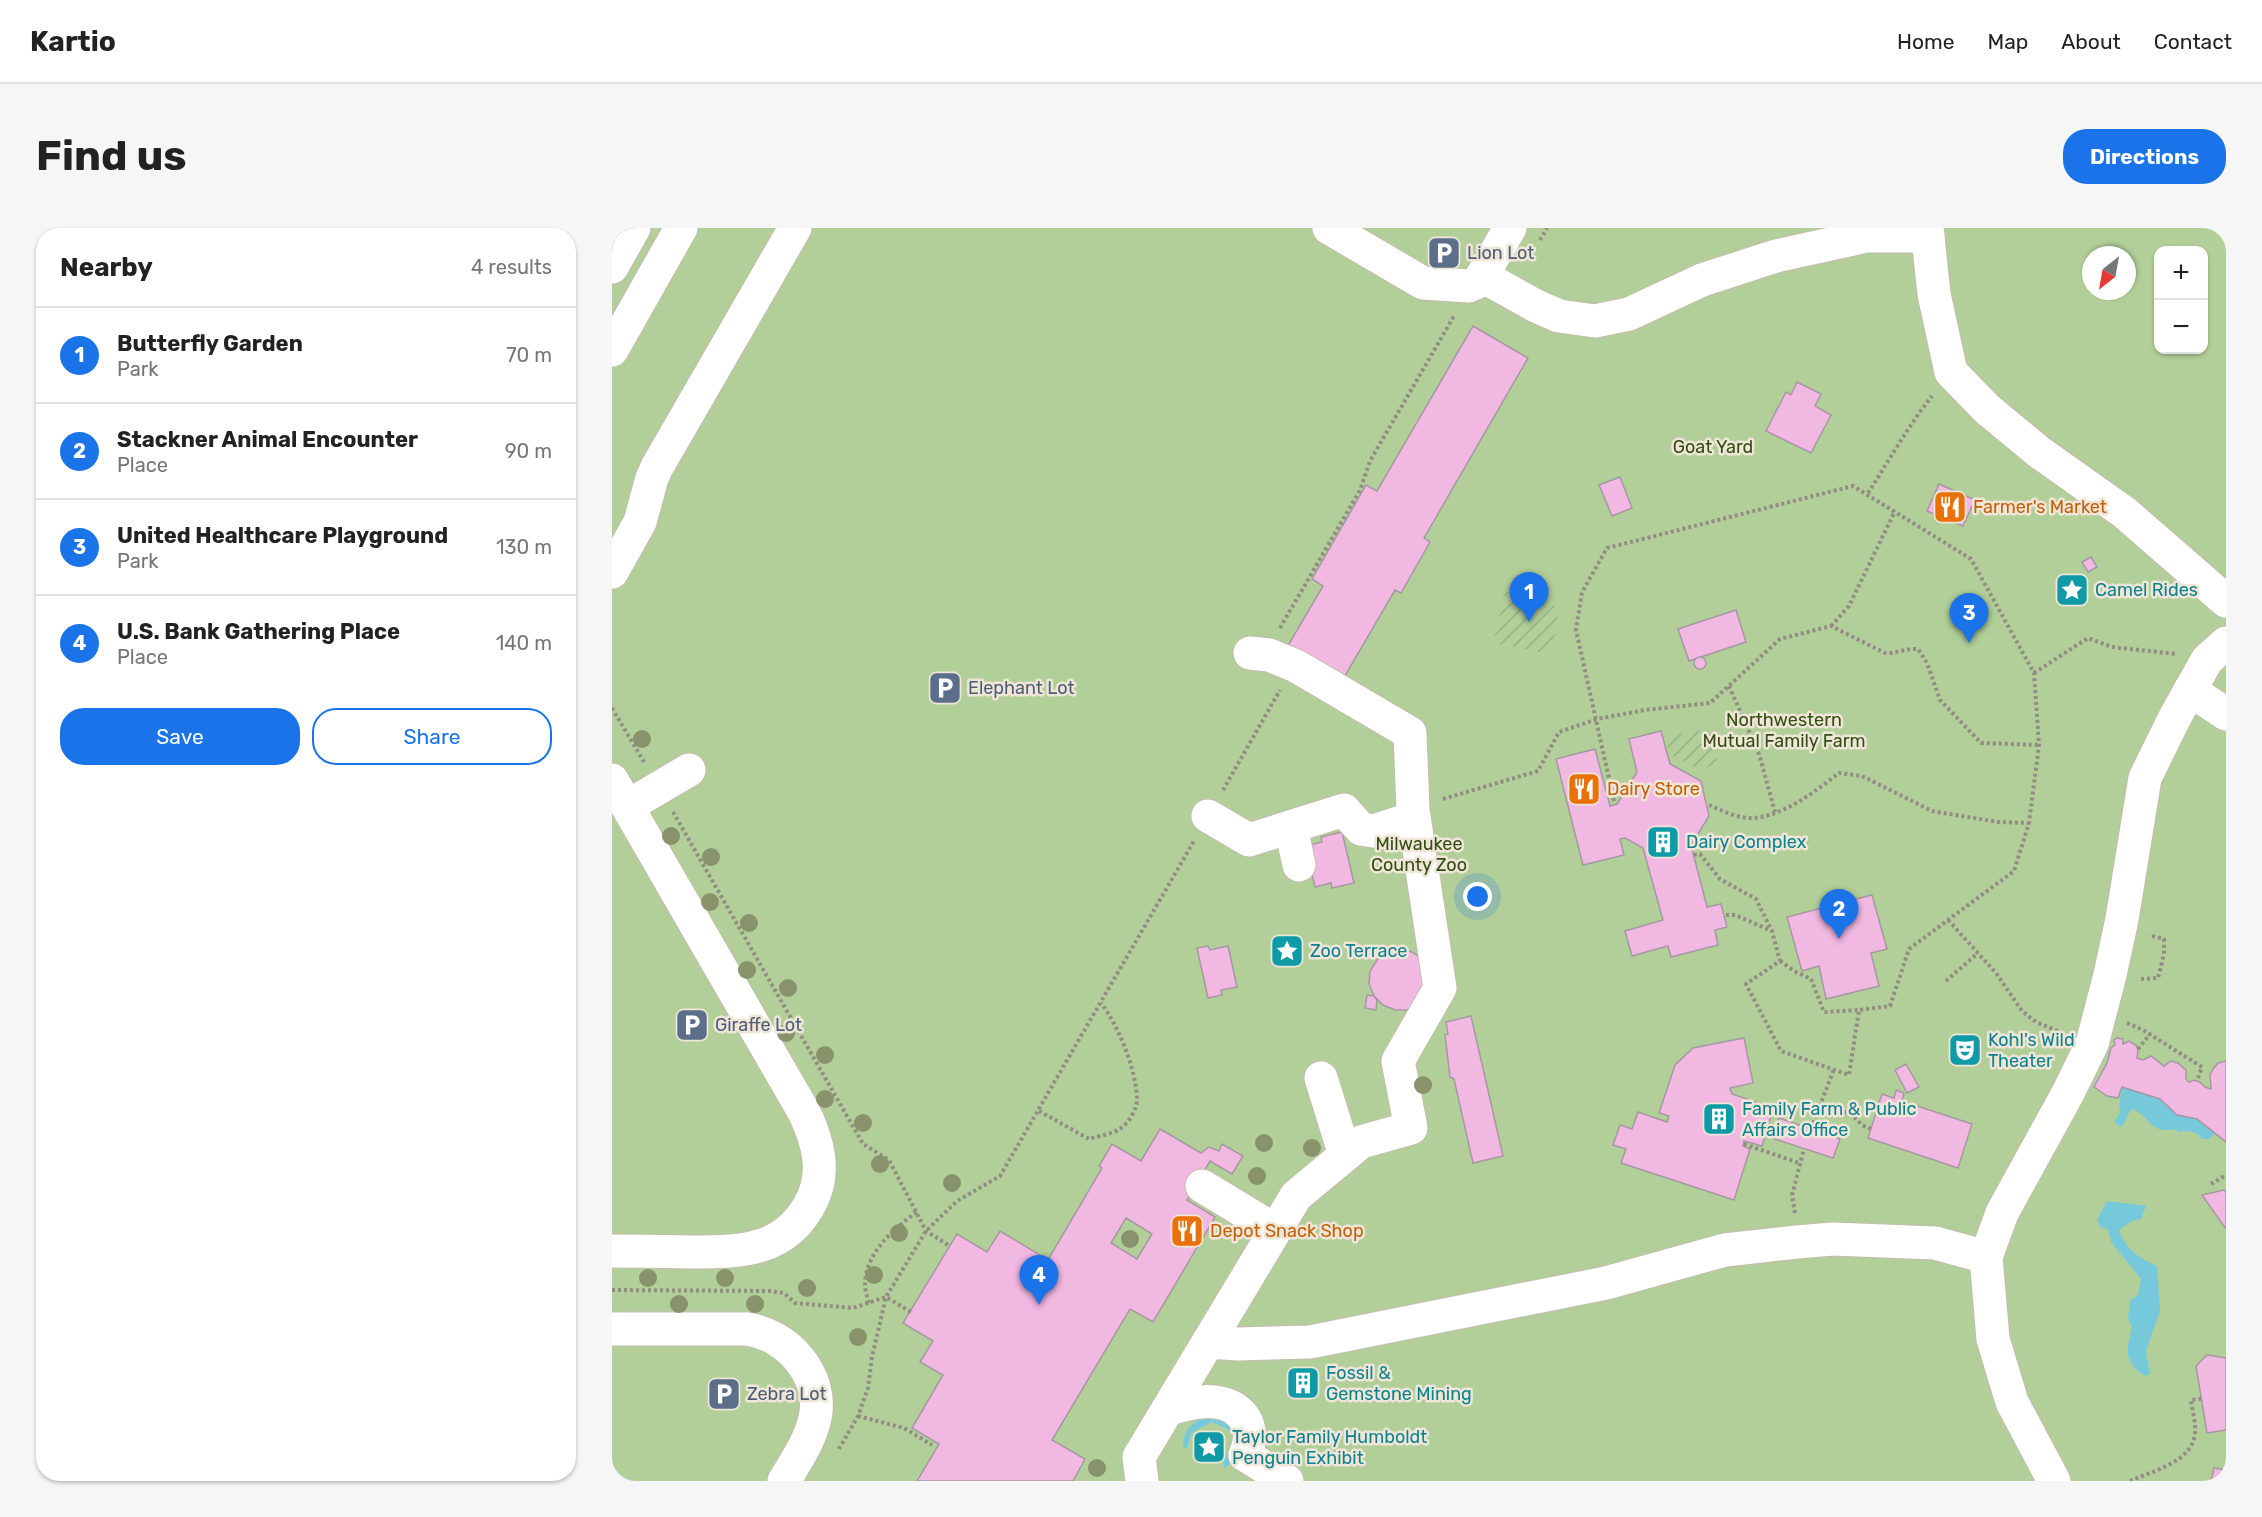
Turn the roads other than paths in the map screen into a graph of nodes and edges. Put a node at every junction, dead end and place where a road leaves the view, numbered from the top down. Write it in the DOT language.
graph roads {
  1 [pos="634,228"];
  2 [pos="681,228"];
  3 [pos="795,228"];
  4 [pos="1329,228"];
  5 [pos="1510,228"];
  6 [pos="1928,232"];
  7 [pos="612,267"];
  8 [pos="1482,276"];
  9 [pos="612,350"];
  10 [pos="612,572"];
  11 [pos="2226,601"];
  12 [pos="2216,652"];
  13 [pos="1270,658"];
  14 [pos="2190,690"];
  15 [pos="2226,714"];
  16 [pos="689,770"];
  17 [pos="620,793"];
  18 [pos="1413,810"];
  19 [pos="1208,816"];
  20 [pos="1291,827"];
  21 [pos="1299,866"];
  22 [pos="1321,1078"];
  23 [pos="1345,1155"];
  24 [pos="1202,1186"];
  25 [pos="1275,1230"];
  26 [pos="612,1251"];
  27 [pos="1986,1257"];
  28 [pos="612,1329"];
  29 [pos="1208,1342"];
  30 [pos="1168,1408"];
  31 [pos="784,1481"];
  32 [pos="1142,1481"];
  33 [pos="1287,1481"];
  34 [pos="2054,1481"];
  1 -- 7 [label="street"];
  2 -- 9 [label="street"];
  3 -- 10 [label="street"];
  4 -- 8 [label="street"];
  5 -- 8 [label="street"];
  6 -- 8 [label="street"];
  6 -- 11 [label="street"];
  12 -- 14 [label="street"];
  13 -- 18 [label="street"];
  14 -- 15 [label="street"];
  14 -- 27 [label="street"];
  16 -- 17 [label="street"];
  17 -- 26 [label="street"];
  18 -- 20 [label="street"];
  18 -- 23 [label="street"];
  19 -- 20 [label="street"];
  20 -- 21 [label="street"];
  22 -- 23 [label="street"];
  23 -- 25 [label="street"];
  24 -- 25 [label="street"];
  25 -- 29 [label="street"];
  27 -- 29 [label="street"];
  27 -- 34 [label="street"];
  28 -- 31 [label="street"];
  29 -- 30 [label="street"];
  30 -- 32 [label="street"];
  30 -- 33 [label="street"];
}
